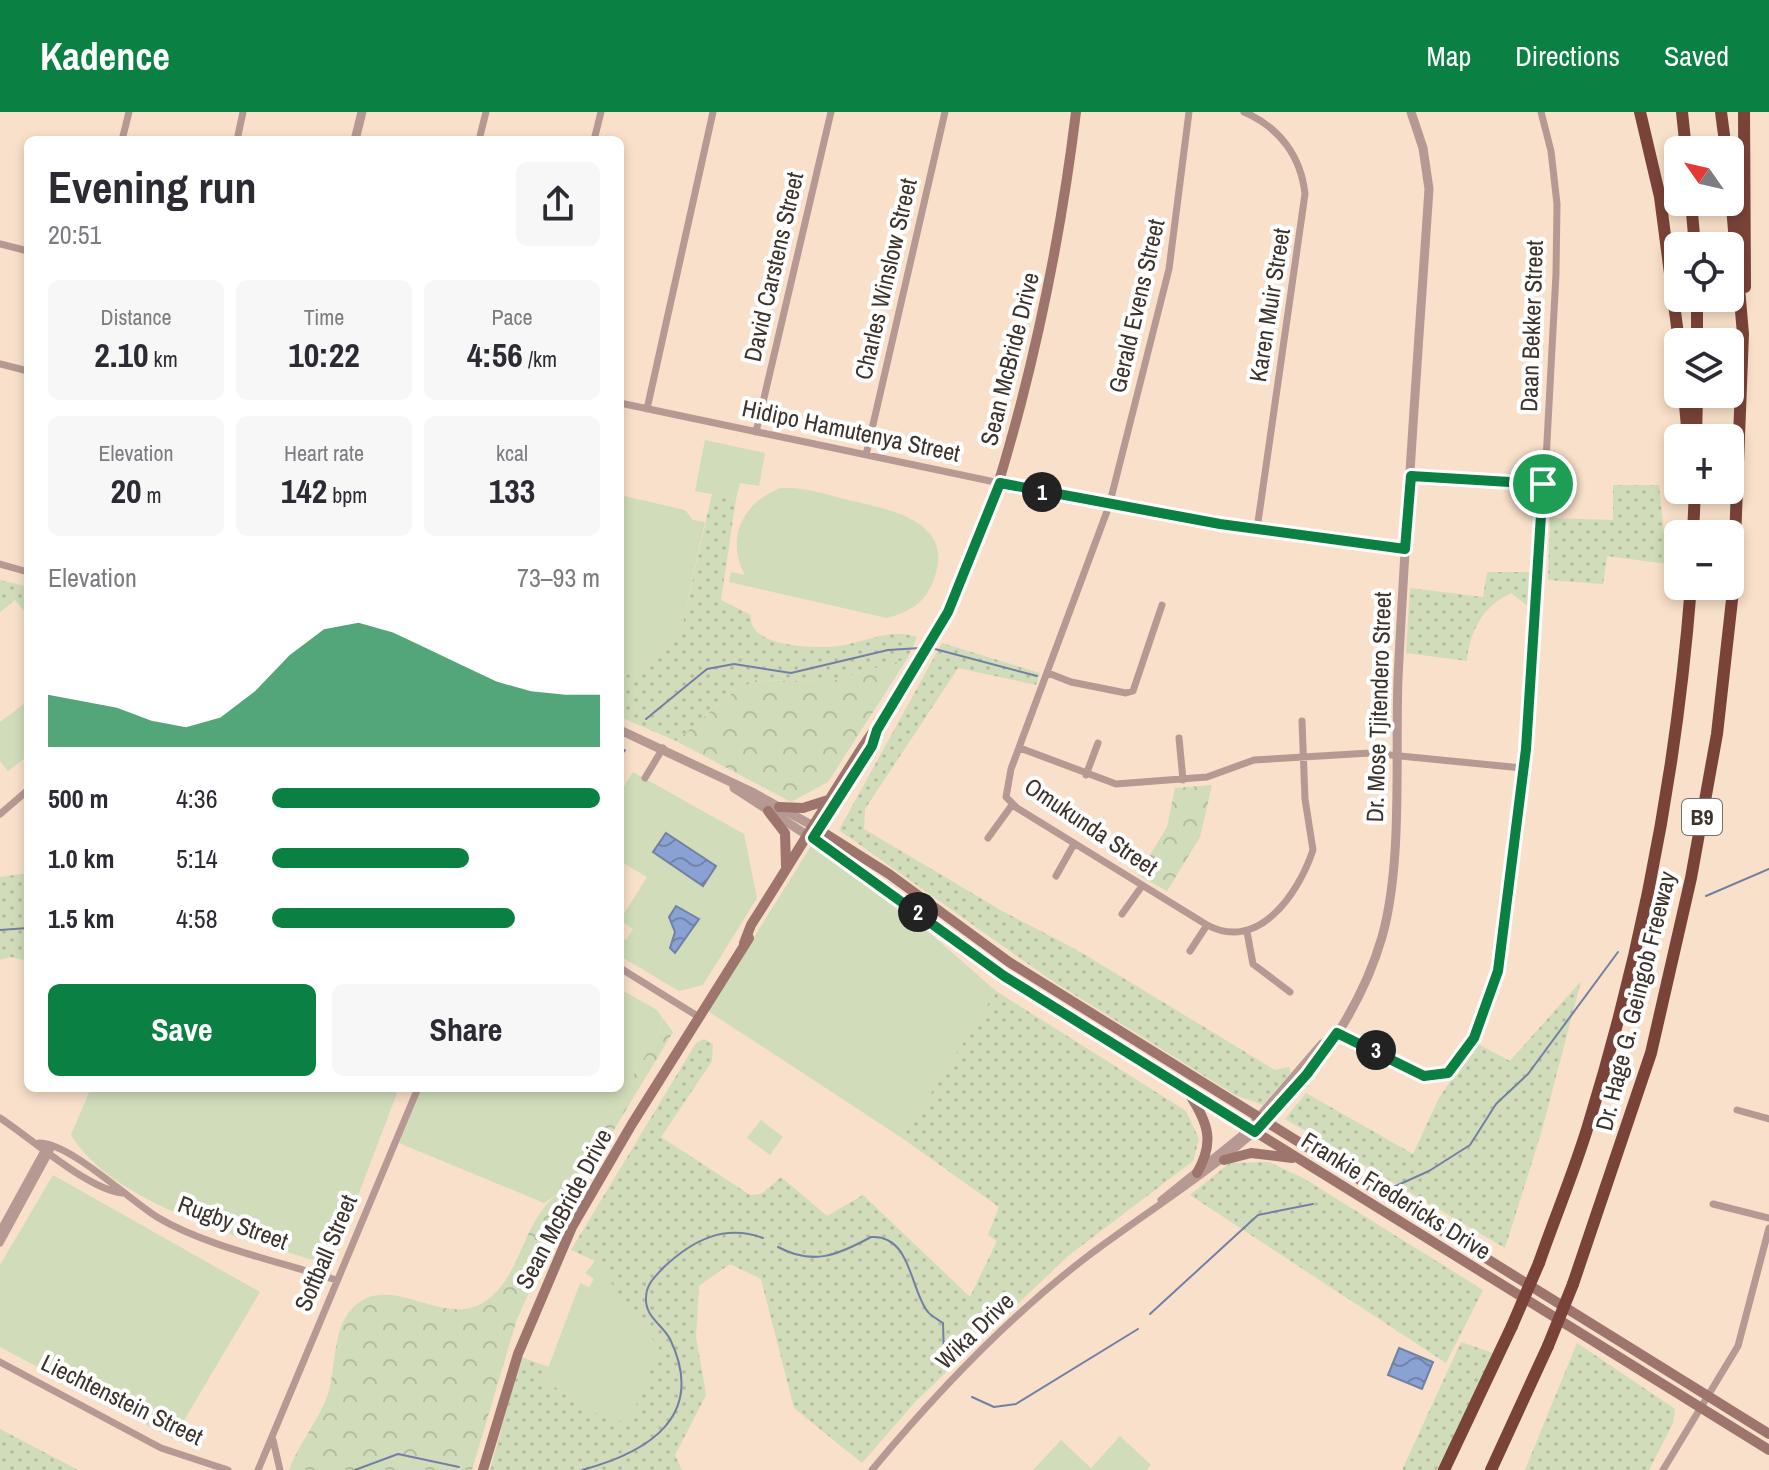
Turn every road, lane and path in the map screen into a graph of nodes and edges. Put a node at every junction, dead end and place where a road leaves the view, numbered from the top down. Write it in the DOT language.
graph roads {
  1 [pos="129,112"];
  2 [pos="243,112"];
  3 [pos="362,112"];
  4 [pos="486,112"];
  5 [pos="601,112"];
  6 [pos="713,112"];
  7 [pos="831,112"];
  8 [pos="945,112"];
  9 [pos="1076,112"];
  10 [pos="1189,112"];
  11 [pos="1244,112"];
  12 [pos="1411,112"];
  13 [pos="1541,112"];
  14 [pos="1640,112"];
  15 [pos="1682,112"];
  16 [pos="1721,112"];
  17 [pos="1744,112"];
  18 [pos="123,136"];
  19 [pos="238,136"];
  20 [pos="356,136"];
  21 [pos="480,136"];
  22 [pos="595,136"];
  23 [pos="1685,136"];
  24 [pos="1724,136"];
  25 [pos="1733,216"];
  26 [pos="0,244"];
  27 [pos="24,250"];
  28 [pos="1677,328"];
  29 [pos="1742,328"];
  30 [pos="1743,328"];
  31 [pos="0,364"];
  32 [pos="24,370"];
  33 [pos="624,404"];
  34 [pos="1740,408"];
  35 [pos="647,409"];
  36 [pos="756,432"];
  37 [pos="866,455"];
  38 [pos="1411,476"];
  39 [pos="1000,483"];
  40 [pos="1543,484"];
  41 [pos="1109,506"];
  42 [pos="1257,529"];
  43 [pos="1405,549"];
  44 [pos="0,564"];
  45 [pos="24,571"];
  46 [pos="1690,600"];
  47 [pos="1162,605"];
  48 [pos="1048,673"];
  49 [pos="1302,721"];
  50 [pos="877,730"];
  51 [pos="624,732"];
  52 [pos="1179,738"];
  53 [pos="1098,743"];
  54 [pos="663,748"];
  55 [pos="1020,748"];
  56 [pos="1395,754"];
  57 [pos="1303,758"];
  58 [pos="1522,768"];
  59 [pos="1086,775"];
  60 [pos="645,778"];
  61 [pos="1183,780"];
  62 [pos="732,786"];
  63 [pos="24,793"];
  64 [pos="829,799"];
  65 [pos="1012,805"];
  66 [pos="779,807"];
  67 [pos="768,811"];
  68 [pos="0,814"];
  69 [pos="813,832"];
  70 [pos="988,838"];
  71 [pos="1074,844"];
  72 [pos="784,871"];
  73 [pos="1056,876"];
  74 [pos="1142,886"];
  75 [pos="1122,914"];
  76 [pos="1207,925"];
  77 [pos="1247,932"];
  78 [pos="744,943"];
  79 [pos="1190,951"];
  80 [pos="624,970"];
  81 [pos="1290,992"];
  82 [pos="699,1017"];
  83 [pos="1335,1032"];
  84 [pos="416,1092"];
  85 [pos="1188,1092"];
  86 [pos="1737,1110"];
  87 [pos="0,1118"];
  88 [pos="1769,1119"];
  89 [pos="1262,1122"];
  90 [pos="1252,1131"];
  91 [pos="47,1147"];
  92 [pos="1298,1159"];
  93 [pos="1224,1160"];
  94 [pos="1197,1173"];
  95 [pos="1713,1204"];
  96 [pos="1769,1218"];
  97 [pos="0,1231"];
  98 [pos="1769,1232"];
  99 [pos="1119,1234"];
  100 [pos="0,1243"];
  101 [pos="336,1280"];
  102 [pos="0,1362"];
  103 [pos="1708,1397"];
  104 [pos="1700,1409"];
  105 [pos="273,1434"];
  106 [pos="1769,1434"];
  107 [pos="1769,1450"];
  108 [pos="228,1470"];
  109 [pos="258,1470"];
  110 [pos="280,1470"];
  111 [pos="483,1470"];
  112 [pos="872,1470"];
  113 [pos="1444,1470"];
  114 [pos="1491,1470"];
  115 [pos="1663,1470"];
  1 -- 18 [label="street"];
  2 -- 19 [label="street"];
  3 -- 20 [label="street"];
  4 -- 21 [label="street"];
  5 -- 22 [label="street"];
  6 -- 35 [label="street"];
  7 -- 36 [label="street, David Carstens Street"];
  8 -- 37 [label="street, Charles Winslow Street"];
  9 -- 39 [label="main road, Sean McBride Drive"];
  10 -- 41 [label="street, Gerald Evens Street"];
  11 -- 42 [label="street, Karen Muir Street"];
  12 -- 38 [label="street, Dr. Mose Tjitendero Street"];
  13 -- 40 [label="street, Daan Bekker Street"];
  14 -- 28 [label="highway"];
  15 -- 23 [label="highway"];
  16 -- 24 [label="highway"];
  17 -- 30 [label="highway"];
  25 -- 29 [label="highway, Dr. Hage G. Geingob Freeway / B9"];
  26 -- 27 [label="street"];
  31 -- 32 [label="street"];
  33 -- 35 [label="street, Hidipo Hamutenya Street"];
  34 -- 114 [label="highway, Dr. Hage G. Geingob Freeway / B9, bridge"];
  35 -- 36 [label="street, Hidipo Hamutenya Street"];
  36 -- 37 [label="street, Hidipo Hamutenya Street"];
  37 -- 39 [label="street, Hidipo Hamutenya Street"];
  38 -- 40 [label="street"];
  38 -- 43 [label="street, Dr. Mose Tjitendero Street"];
  39 -- 41 [label="street, Hidipo Hamutenya Street"];
  39 -- 50 [label="main road, Sean McBride Drive"];
  40 -- 58 [label="street, Daan Bekker Street"];
  41 -- 42 [label="street, Hidipo Hamutenya Street"];
  41 -- 48 [label="street, Omukunda Street"];
  42 -- 43 [label="street, Hidipo Hamutenya Street"];
  43 -- 56 [label="street, Dr. Mose Tjitendero Street"];
  44 -- 45 [label="street"];
  46 -- 113 [label="highway, Dr. Hage G. Geingob Freeway / B9, bridge"];
  47 -- 48 [label="street"];
  48 -- 55 [label="street, Omukunda Street"];
  49 -- 57 [label="street"];
  50 -- 64 [label="main road, Sean McBride Drive"];
  50 -- 69 [label="main road, Sean McBride Drive"];
  51 -- 54 [label="street"];
  52 -- 61 [label="street"];
  53 -- 59 [label="street"];
  54 -- 60 [label="street"];
  54 -- 62 [label="street"];
  55 -- 59 [label="street"];
  55 -- 65 [label="street, Omukunda Street"];
  56 -- 57 [label="street"];
  56 -- 58 [label="street"];
  56 -- 83 [label="street, Dr. Mose Tjitendero Street"];
  57 -- 61 [label="street"];
  57 -- 77 [label="street"];
  58 -- 83 [label="street, Daan Bekker Street"];
  59 -- 61 [label="street"];
  62 -- 66 [label="street"];
  62 -- 67 [label="street"];
  63 -- 68 [label="street"];
  64 -- 66 [label="main road"];
  64 -- 69 [label="main road, Sean McBride Drive"];
  65 -- 70 [label="street"];
  65 -- 71 [label="street, Omukunda Street"];
  66 -- 69 [label="street"];
  67 -- 69 [label="street"];
  67 -- 72 [label="main road"];
  69 -- 72 [label="main road, Sean McBride Drive"];
  69 -- 78 [label="main road, Sean McBride Drive"];
  69 -- 85 [label="main road, Frankie Fredericks Drive"];
  69 -- 89 [label="main road, Frankie Fredericks Drive"];
  71 -- 73 [label="street"];
  71 -- 74 [label="street, Omukunda Street"];
  72 -- 78 [label="main road, Sean McBride Drive"];
  74 -- 75 [label="street"];
  74 -- 76 [label="street, Omukunda Street"];
  76 -- 77 [label="street, Omukunda Street"];
  76 -- 79 [label="street"];
  77 -- 81 [label="street"];
  78 -- 82 [label="main road, Sean McBride Drive"];
  80 -- 82 [label="street"];
  82 -- 111 [label="main road, Sean McBride Drive"];
  83 -- 89 [label="street, Dr. Mose Tjitendero Street"];
  84 -- 101 [label="street, Softball Street"];
  85 -- 90 [label="main road, Frankie Fredericks Drive"];
  85 -- 94 [label="main road"];
  86 -- 88 [label="street"];
  87 -- 91 [label="street, Rugby Street"];
  89 -- 90 [label="street, Dr. Mose Tjitendero Street"];
  89 -- 103 [label="main road, Frankie Fredericks Drive"];
  90 -- 92 [label="main road, Frankie Fredericks Drive"];
  90 -- 93 [label="street, Wika Drive"];
  90 -- 94 [label="street, Wika Drive"];
  91 -- 97 [label="street"];
  91 -- 100 [label="street"];
  91 -- 101 [label="street, Rugby Street"];
  92 -- 93 [label="main road"];
  92 -- 104 [label="main road, Frankie Fredericks Drive"];
  93 -- 99 [label="street, Wika Drive"];
  94 -- 99 [label="street, Wika Drive"];
  95 -- 96 [label="street"];
  98 -- 103 [label="street"];
  99 -- 112 [label="street, Wika Drive"];
  101 -- 105 [label="street, Softball Street"];
  102 -- 108 [label="street, Liechtenstein Street"];
  103 -- 104 [label="street"];
  103 -- 106 [label="main road, Frankie Fredericks Drive"];
  104 -- 107 [label="main road, Frankie Fredericks Drive"];
  104 -- 115 [label="street"];
  105 -- 109 [label="street, Softball Street"];
  105 -- 110 [label="street"];
}
